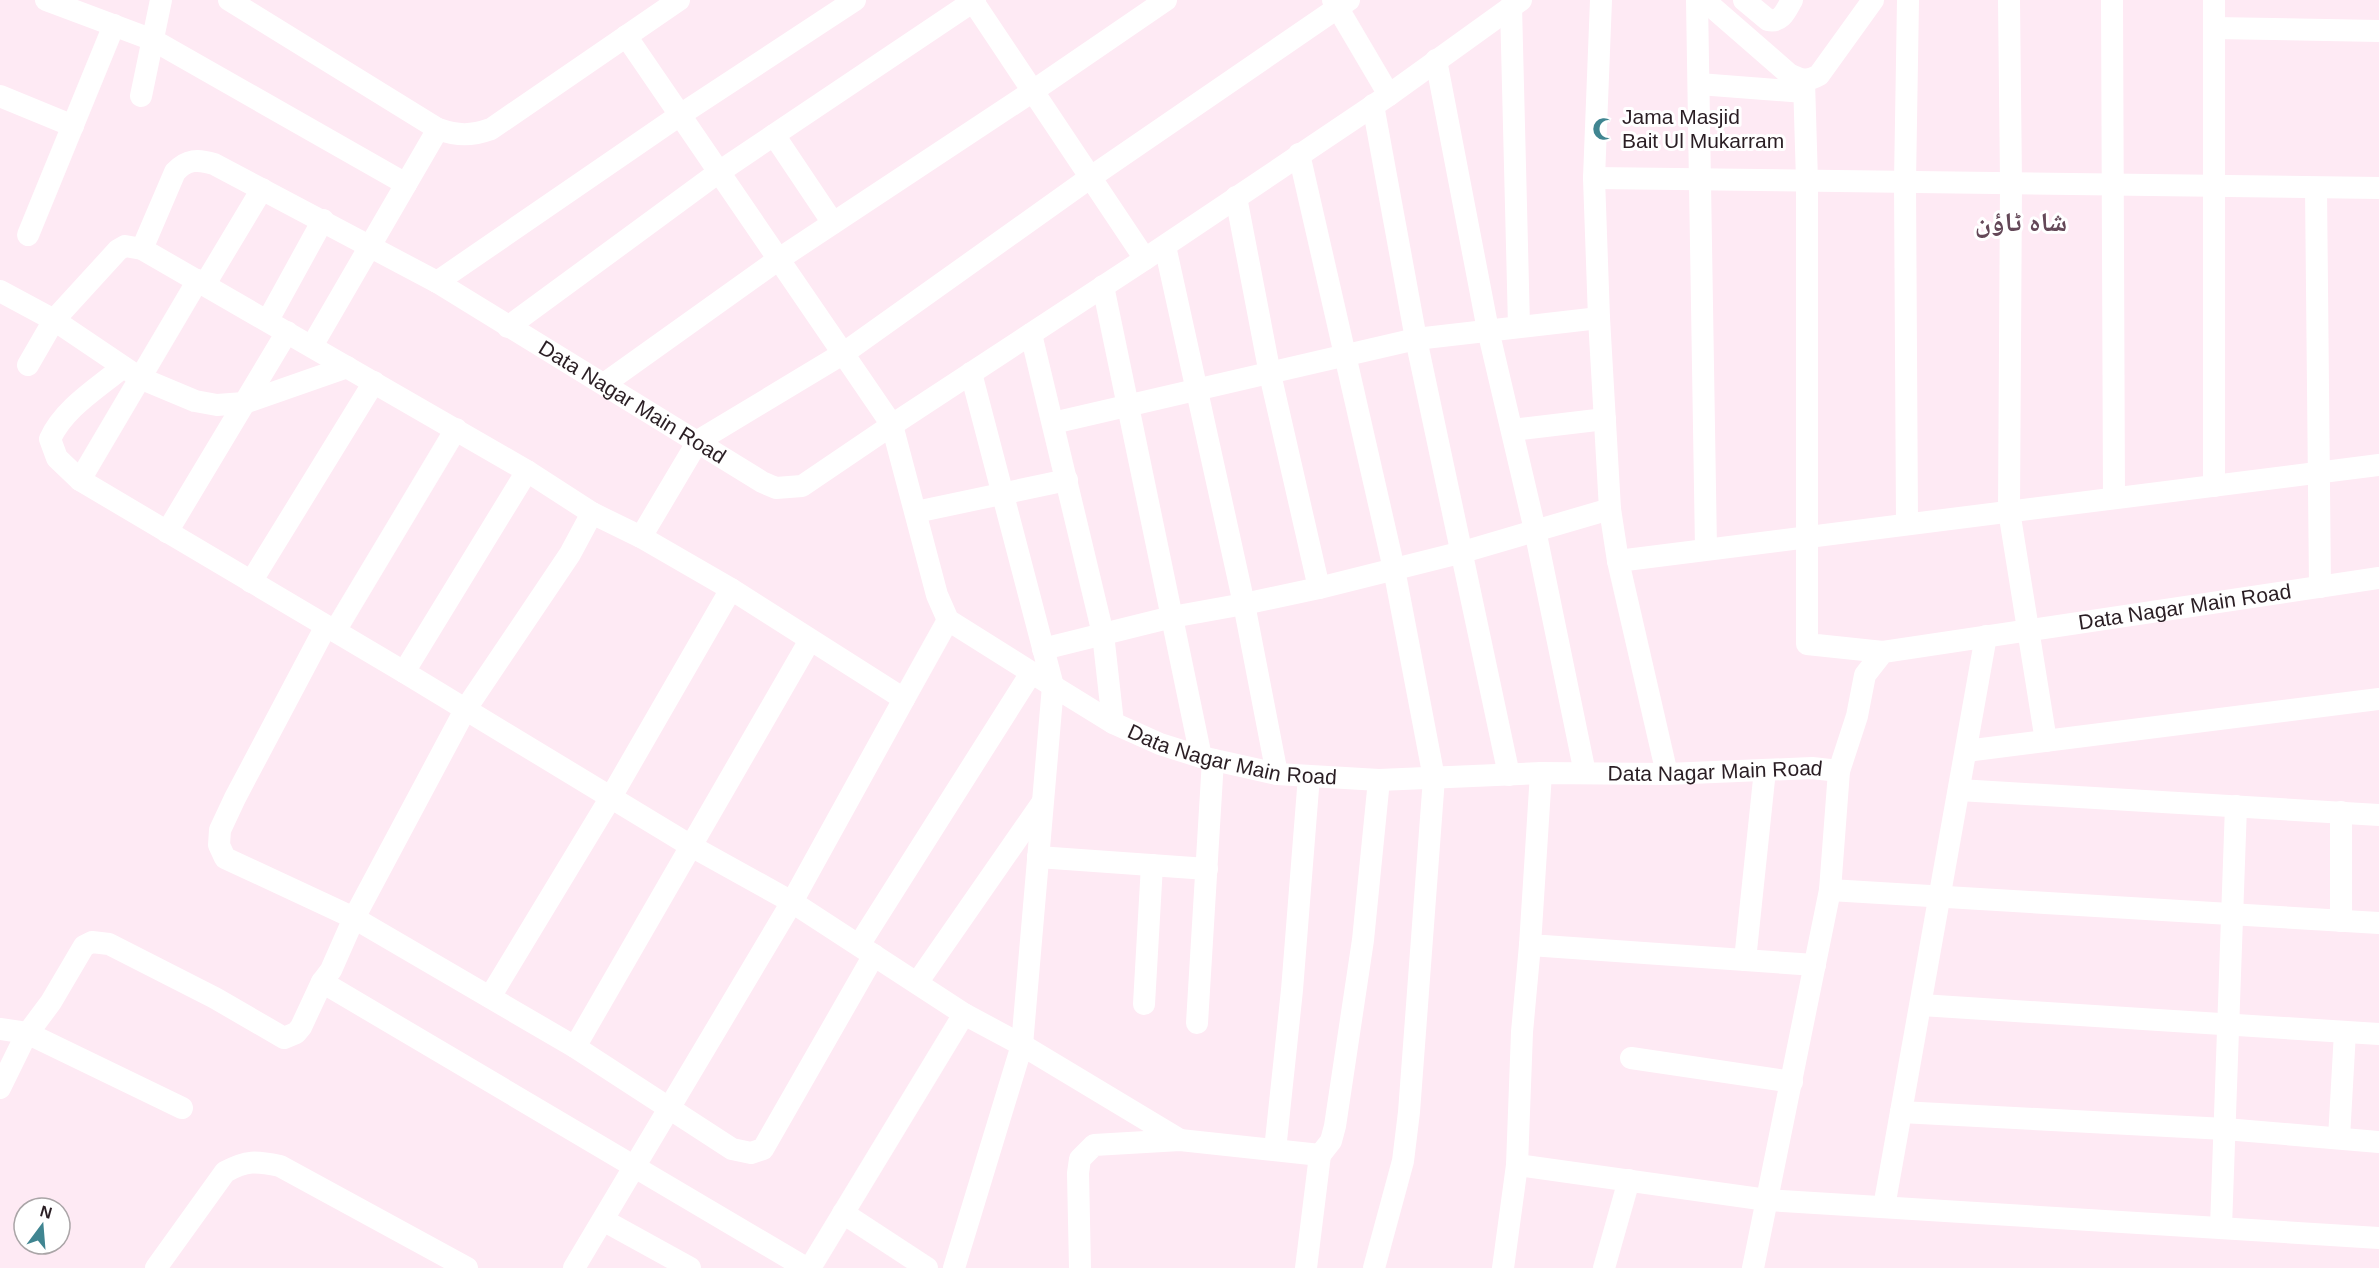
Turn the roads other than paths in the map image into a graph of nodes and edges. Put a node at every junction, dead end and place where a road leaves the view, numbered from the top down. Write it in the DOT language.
graph roads {
  1 [pos="46,0"];
  2 [pos="161,0"];
  3 [pos="229,0"];
  4 [pos="679,0"];
  5 [pos="855,0"];
  6 [pos="1166,0"];
  7 [pos="1601,0"];
  8 [pos="1697,0"];
  9 [pos="1704,0"];
  10 [pos="1744,0"];
  11 [pos="1792,0"];
  12 [pos="1873,0"];
  13 [pos="1908,0"];
  14 [pos="2009,0"];
  15 [pos="2112,0"];
  16 [pos="2214,0"];
  17 [pos="973,1"];
  18 [pos="1340,2"];
  19 [pos="1516,3"];
  20 [pos="114,26"];
  21 [pos="2214,28"];
  22 [pos="2379,31"];
  23 [pos="626,36"];
  24 [pos="153,40"];
  25 [pos="1436,60"];
  26 [pos="1699,84"];
  27 [pos="1804,86"];
  28 [pos="1033,91"];
  29 [pos="0,96"];
  30 [pos="141,96"];
  31 [pos="1381,100"];
  32 [pos="680,115"];
  33 [pos="73,126"];
  34 [pos="438,129"];
  35 [pos="774,135"];
  36 [pos="1299,154"];
  37 [pos="719,172"];
  38 [pos="1091,177"];
  39 [pos="1594,177"];
  40 [pos="1701,179"];
  41 [pos="1807,181"];
  42 [pos="1905,182"];
  43 [pos="2011,183"];
  44 [pos="406,184"];
  45 [pos="2111,185"];
  46 [pos="2214,186"];
  47 [pos="2316,188"];
  48 [pos="2379,188"];
  49 [pos="262,189"];
  50 [pos="1236,197"];
  51 [pos="322,220"];
  52 [pos="833,223"];
  53 [pos="28,235"];
  54 [pos="371,245"];
  55 [pos="1165,246"];
  56 [pos="142,249"];
  57 [pos="779,259"];
  58 [pos="1145,259"];
  59 [pos="202,282"];
  60 [pos="437,282"];
  61 [pos="1103,286"];
  62 [pos="0,291"];
  63 [pos="1599,318"];
  64 [pos="54,320"];
  65 [pos="268,320"];
  66 [pos="1519,326"];
  67 [pos="508,327"];
  68 [pos="1488,330"];
  69 [pos="287,332"];
  70 [pos="1031,333"];
  71 [pos="1416,339"];
  72 [pos="312,346"];
  73 [pos="844,354"];
  74 [pos="1344,356"];
  75 [pos="28,365"];
  76 [pos="347,366"];
  77 [pos="132,373"];
  78 [pos="971,373"];
  79 [pos="1270,374"];
  80 [pos="374,382"];
  81 [pos="603,384"];
  82 [pos="1197,391"];
  83 [pos="244,403"];
  84 [pos="1128,405"];
  85 [pos="1605,419"];
  86 [pos="1053,423"];
  87 [pos="892,425"];
  88 [pos="456,429"];
  89 [pos="1512,430"];
  90 [pos="698,441"];
  91 [pos="2379,465"];
  92 [pos="527,471"];
  93 [pos="2319,473"];
  94 [pos="80,480"];
  95 [pos="1067,480"];
  96 [pos="2214,486"];
  97 [pos="1002,494"];
  98 [pos="2114,498"];
  99 [pos="1610,509"];
  100 [pos="2008,511"];
  101 [pos="916,512"];
  102 [pos="592,513"];
  103 [pos="1907,524"];
  104 [pos="1535,530"];
  105 [pos="167,532"];
  106 [pos="1807,536"];
  107 [pos="641,537"];
  108 [pos="1706,549"];
  109 [pos="1463,552"];
  110 [pos="1618,561"];
  111 [pos="1394,569"];
  112 [pos="2379,578"];
  113 [pos="251,582"];
  114 [pos="2320,587"];
  115 [pos="1319,588"];
  116 [pos="730,589"];
  117 [pos="1244,604"];
  118 [pos="1172,616"];
  119 [pos="948,620"];
  120 [pos="330,629"];
  121 [pos="2029,630"];
  122 [pos="1103,634"];
  123 [pos="1986,636"];
  124 [pos="810,640"];
  125 [pos="1043,649"];
  126 [pos="1883,652"];
  127 [pos="404,672"];
  128 [pos="1031,673"];
  129 [pos="1053,686"];
  130 [pos="904,699"];
  131 [pos="2379,699"];
  132 [pos="465,710"];
  133 [pos="1113,723"];
  134 [pos="2046,741"];
  135 [pos="1966,751"];
  136 [pos="1207,758"];
  137 [pos="1765,770"];
  138 [pos="1839,771"];
  139 [pos="1541,773"];
  140 [pos="1585,773"];
  141 [pos="1277,774"];
  142 [pos="1667,774"];
  143 [pos="1509,775"];
  144 [pos="1309,776"];
  145 [pos="1434,778"];
  146 [pos="1379,780"];
  147 [pos="1959,790"];
  148 [pos="611,797"];
  149 [pos="1043,802"];
  150 [pos="2236,806"];
  151 [pos="2341,813"];
  152 [pos="2379,815"];
  153 [pos="691,846"];
  154 [pos="1038,857"];
  155 [pos="1152,865"];
  156 [pos="1207,869"];
  157 [pos="1830,890"];
  158 [pos="1941,897"];
  159 [pos="792,903"];
  160 [pos="2233,915"];
  161 [pos="354,918"];
  162 [pos="2341,921"];
  163 [pos="2379,923"];
  164 [pos="1530,945"];
  165 [pos="866,950"];
  166 [pos="1745,960"];
  167 [pos="1815,964"];
  168 [pos="322,982"];
  169 [pos="917,983"];
  170 [pos="490,997"];
  171 [pos="1144,1004"];
  172 [pos="1921,1005"];
  173 [pos="964,1014"];
  174 [pos="1197,1023"];
  175 [pos="2229,1025"];
  176 [pos="0,1029"];
  177 [pos="2345,1032"];
  178 [pos="27,1034"];
  179 [pos="2379,1034"];
  180 [pos="1022,1045"];
  181 [pos="575,1047"];
  182 [pos="1631,1058"];
  183 [pos="1792,1082"];
  184 [pos="0,1088"];
  185 [pos="182,1108"];
  186 [pos="669,1109"];
  187 [pos="1902,1112"];
  188 [pos="2225,1129"];
  189 [pos="2339,1138"];
  190 [pos="1180,1140"];
  191 [pos="2379,1142"];
  192 [pos="1275,1150"];
  193 [pos="1320,1155"];
  194 [pos="635,1165"];
  195 [pos="1517,1165"];
  196 [pos="1629,1180"];
  197 [pos="1767,1200"];
  198 [pos="1884,1207"];
  199 [pos="843,1213"];
  200 [pos="603,1220"];
  201 [pos="2221,1227"];
  202 [pos="2379,1238"];
  203 [pos="444,1262"];
  204 [pos="156,1268"];
  205 [pos="467,1268"];
  206 [pos="574,1268"];
  207 [pos="690,1268"];
  208 [pos="808,1268"];
  209 [pos="927,1268"];
  210 [pos="954,1268"];
  211 [pos="1080,1268"];
  212 [pos="1306,1268"];
  213 [pos="1374,1268"];
  214 [pos="1503,1268"];
  215 [pos="1604,1268"];
  216 [pos="1753,1268"];
  1 -- 20 [label="street"];
  2 -- 24 [label="street"];
  3 -- 34 [label="street"];
  4 -- 23 [label="street"];
  5 -- 32 [label="street"];
  6 -- 28 [label="street"];
  7 -- 39 [label="street"];
  8 -- 26 [label="street"];
  9 -- 27 [label="street"];
  10 -- 11 [label="street"];
  12 -- 27 [label="street"];
  13 -- 42 [label="street"];
  14 -- 43 [label="street"];
  15 -- 45 [label="street"];
  16 -- 21 [label="street"];
  17 -- 28 [label="street"];
  17 -- 35 [label="street"];
  18 -- 31 [label="street"];
  18 -- 38 [label="street"];
  19 -- 25 [label="street, Data Nagar Main Road"];
  19 -- 66 [label="street"];
  20 -- 24 [label="street"];
  20 -- 33 [label="street"];
  21 -- 22 [label="street"];
  21 -- 46 [label="street"];
  23 -- 32 [label="street"];
  23 -- 34 [label="street"];
  24 -- 30 [label="street"];
  24 -- 44 [label="street"];
  25 -- 31 [label="street, Data Nagar Main Road"];
  25 -- 68 [label="street"];
  26 -- 27 [label="street"];
  26 -- 40 [label="street"];
  27 -- 41 [label="street"];
  28 -- 38 [label="street"];
  28 -- 52 [label="street"];
  29 -- 33 [label="street"];
  31 -- 36 [label="street, Data Nagar Main Road"];
  31 -- 71 [label="street"];
  32 -- 37 [label="street"];
  32 -- 60 [label="street"];
  33 -- 53 [label="street"];
  34 -- 44 [label="street"];
  35 -- 37 [label="street"];
  35 -- 52 [label="street"];
  36 -- 50 [label="street, Data Nagar Main Road"];
  36 -- 74 [label="street"];
  37 -- 57 [label="street"];
  37 -- 67 [label="street"];
  38 -- 58 [label="street"];
  38 -- 73 [label="street"];
  39 -- 40 [label="street"];
  39 -- 63 [label="street"];
  40 -- 41 [label="street"];
  40 -- 108 [label="street"];
  41 -- 42 [label="street"];
  41 -- 106 [label="street"];
  42 -- 43 [label="street"];
  42 -- 103 [label="street"];
  43 -- 45 [label="street"];
  43 -- 100 [label="street"];
  44 -- 54 [label="street"];
  45 -- 46 [label="street"];
  45 -- 98 [label="street"];
  46 -- 47 [label="street"];
  46 -- 96 [label="street"];
  47 -- 48 [label="street"];
  47 -- 93 [label="street"];
  49 -- 51 [label="street, Data Nagar Main Road"];
  49 -- 56 [label="street, Data Nagar Main Road"];
  49 -- 59 [label="street"];
  50 -- 55 [label="street, Data Nagar Main Road"];
  50 -- 79 [label="street"];
  51 -- 54 [label="street, Data Nagar Main Road"];
  51 -- 65 [label="street"];
  52 -- 57 [label="street"];
  54 -- 60 [label="street, Data Nagar Main Road"];
  54 -- 72 [label="street"];
  55 -- 58 [label="street, Data Nagar Main Road"];
  55 -- 82 [label="street"];
  56 -- 59 [label="street"];
  56 -- 64 [label="street"];
  57 -- 73 [label="street"];
  57 -- 81 [label="street"];
  58 -- 61 [label="street, Data Nagar Main Road"];
  59 -- 65 [label="street"];
  59 -- 77 [label="street"];
  60 -- 67 [label="street, Data Nagar Main Road"];
  61 -- 70 [label="street, Data Nagar Main Road"];
  61 -- 84 [label="street"];
  62 -- 64 [label="street"];
  63 -- 66 [label="street"];
  63 -- 85 [label="street"];
  64 -- 75 [label="street"];
  64 -- 77 [label="street"];
  65 -- 69 [label="street"];
  66 -- 68 [label="street"];
  67 -- 81 [label="street, Data Nagar Main Road"];
  68 -- 71 [label="street"];
  68 -- 89 [label="street"];
  69 -- 72 [label="street"];
  69 -- 83 [label="street"];
  70 -- 78 [label="street, Data Nagar Main Road"];
  70 -- 86 [label="street"];
  71 -- 74 [label="street"];
  71 -- 109 [label="street"];
  72 -- 76 [label="street"];
  73 -- 87 [label="street"];
  73 -- 90 [label="street"];
  74 -- 79 [label="street"];
  74 -- 111 [label="street"];
  76 -- 80 [label="street"];
  76 -- 83 [label="street"];
  77 -- 83 [label="street"];
  77 -- 94 [label="street"];
  77 -- 94 [label="street"];
  78 -- 87 [label="street, Data Nagar Main Road"];
  78 -- 97 [label="street"];
  79 -- 82 [label="street"];
  79 -- 115 [label="street"];
  80 -- 88 [label="street"];
  80 -- 113 [label="street"];
  81 -- 90 [label="street, Data Nagar Main Road"];
  82 -- 84 [label="street"];
  82 -- 117 [label="street"];
  83 -- 105 [label="street"];
  84 -- 86 [label="street"];
  84 -- 118 [label="street"];
  85 -- 89 [label="street"];
  85 -- 99 [label="street"];
  86 -- 95 [label="street"];
  87 -- 90 [label="street, Data Nagar Main Road"];
  87 -- 101 [label="street"];
  88 -- 92 [label="street"];
  88 -- 120 [label="street"];
  89 -- 104 [label="street"];
  90 -- 107 [label="street"];
  91 -- 93 [label="street"];
  92 -- 102 [label="street"];
  92 -- 127 [label="street"];
  93 -- 96 [label="street"];
  93 -- 114 [label="street"];
  94 -- 105 [label="street"];
  95 -- 97 [label="street"];
  95 -- 122 [label="street"];
  96 -- 98 [label="street"];
  97 -- 101 [label="street"];
  97 -- 125 [label="street"];
  98 -- 100 [label="street"];
  99 -- 104 [label="street"];
  99 -- 110 [label="street"];
  100 -- 103 [label="street"];
  100 -- 121 [label="street"];
  101 -- 119 [label="street"];
  102 -- 107 [label="street"];
  102 -- 132 [label="street"];
  103 -- 106 [label="street"];
  104 -- 109 [label="street"];
  104 -- 140 [label="street"];
  105 -- 113 [label="street"];
  106 -- 108 [label="street"];
  106 -- 126 [label="street"];
  107 -- 116 [label="street"];
  108 -- 110 [label="street"];
  109 -- 111 [label="street"];
  109 -- 143 [label="street"];
  110 -- 142 [label="street"];
  111 -- 115 [label="street"];
  111 -- 145 [label="street"];
  112 -- 114 [label="street, Data Nagar Main Road"];
  113 -- 120 [label="street"];
  114 -- 121 [label="street, Data Nagar Main Road"];
  115 -- 117 [label="street"];
  116 -- 124 [label="street"];
  116 -- 148 [label="street"];
  117 -- 118 [label="street"];
  117 -- 141 [label="street"];
  118 -- 122 [label="street"];
  118 -- 136 [label="street"];
  119 -- 128 [label="street, Data Nagar Main Road"];
  119 -- 130 [label="street"];
  120 -- 127 [label="street"];
  120 -- 161 [label="street"];
  121 -- 123 [label="street, Data Nagar Main Road"];
  121 -- 134 [label="street"];
  122 -- 125 [label="street"];
  122 -- 133 [label="street"];
  123 -- 126 [label="street, Data Nagar Main Road"];
  123 -- 135 [label="street"];
  124 -- 130 [label="street"];
  124 -- 153 [label="street"];
  125 -- 129 [label="street"];
  126 -- 138 [label="street, Data Nagar Main Road"];
  127 -- 132 [label="street"];
  128 -- 129 [label="street, Data Nagar Main Road"];
  128 -- 165 [label="street"];
  129 -- 133 [label="street, Data Nagar Main Road"];
  129 -- 149 [label="street"];
  130 -- 159 [label="street"];
  131 -- 134 [label="street"];
  132 -- 148 [label="street"];
  132 -- 161 [label="street"];
  133 -- 136 [label="street, Data Nagar Main Road"];
  134 -- 135 [label="street"];
  135 -- 147 [label="street"];
  136 -- 141 [label="street, Data Nagar Main Road"];
  136 -- 156 [label="street"];
  137 -- 138 [label="street, Data Nagar Main Road"];
  137 -- 142 [label="street, Data Nagar Main Road"];
  137 -- 166 [label="street"];
  138 -- 157 [label="street"];
  139 -- 140 [label="street, Data Nagar Main Road"];
  139 -- 143 [label="street, Data Nagar Main Road"];
  139 -- 164 [label="street"];
  140 -- 142 [label="street, Data Nagar Main Road"];
  141 -- 144 [label="street, Data Nagar Main Road"];
  143 -- 145 [label="street, Data Nagar Main Road"];
  144 -- 146 [label="street, Data Nagar Main Road"];
  144 -- 192 [label="street"];
  145 -- 146 [label="street, Data Nagar Main Road"];
  145 -- 213 [label="street"];
  146 -- 193 [label="street"];
  147 -- 150 [label="street"];
  147 -- 158 [label="street"];
  148 -- 153 [label="street"];
  148 -- 170 [label="street"];
  149 -- 154 [label="street"];
  149 -- 169 [label="street"];
  150 -- 151 [label="street"];
  150 -- 160 [label="street"];
  151 -- 152 [label="street"];
  151 -- 162 [label="street"];
  153 -- 159 [label="street"];
  153 -- 181 [label="street"];
  154 -- 155 [label="street"];
  154 -- 180 [label="street"];
  155 -- 156 [label="street"];
  155 -- 171 [label="street"];
  156 -- 174 [label="street"];
  157 -- 158 [label="street"];
  157 -- 167 [label="street"];
  158 -- 160 [label="street"];
  158 -- 172 [label="street"];
  159 -- 165 [label="street"];
  159 -- 186 [label="street"];
  160 -- 162 [label="street"];
  160 -- 175 [label="street"];
  161 -- 168 [label="street"];
  161 -- 170 [label="street"];
  162 -- 163 [label="street"];
  164 -- 166 [label="street"];
  164 -- 195 [label="street"];
  165 -- 169 [label="street"];
  165 -- 186 [label="street"];
  166 -- 167 [label="street"];
  167 -- 183 [label="street"];
  168 -- 178 [label="street"];
  168 -- 194 [label="street"];
  169 -- 173 [label="street"];
  170 -- 181 [label="street"];
  172 -- 175 [label="street"];
  172 -- 187 [label="street"];
  173 -- 180 [label="street"];
  173 -- 199 [label="street"];
  175 -- 177 [label="street"];
  175 -- 188 [label="street"];
  176 -- 178 [label="street"];
  177 -- 179 [label="street"];
  177 -- 189 [label="street"];
  178 -- 184 [label="street"];
  178 -- 185 [label="street"];
  180 -- 190 [label="street"];
  180 -- 210 [label="street"];
  181 -- 186 [label="street"];
  182 -- 183 [label="street"];
  183 -- 197 [label="street"];
  186 -- 194 [label="street"];
  187 -- 188 [label="street"];
  187 -- 198 [label="street"];
  188 -- 189 [label="street"];
  188 -- 201 [label="street"];
  189 -- 191 [label="street"];
  190 -- 192 [label="street"];
  190 -- 211 [label="street"];
  192 -- 193 [label="street"];
  193 -- 212 [label="street"];
  194 -- 200 [label="street"];
  194 -- 208 [label="street"];
  195 -- 196 [label="street"];
  195 -- 214 [label="street"];
  196 -- 197 [label="street"];
  196 -- 215 [label="street"];
  197 -- 198 [label="street"];
  197 -- 216 [label="street"];
  198 -- 201 [label="street"];
  199 -- 208 [label="street"];
  199 -- 209 [label="street"];
  200 -- 206 [label="street"];
  200 -- 207 [label="street"];
  201 -- 202 [label="street"];
  203 -- 204 [label="street"];
  203 -- 205 [label="street"];
}
